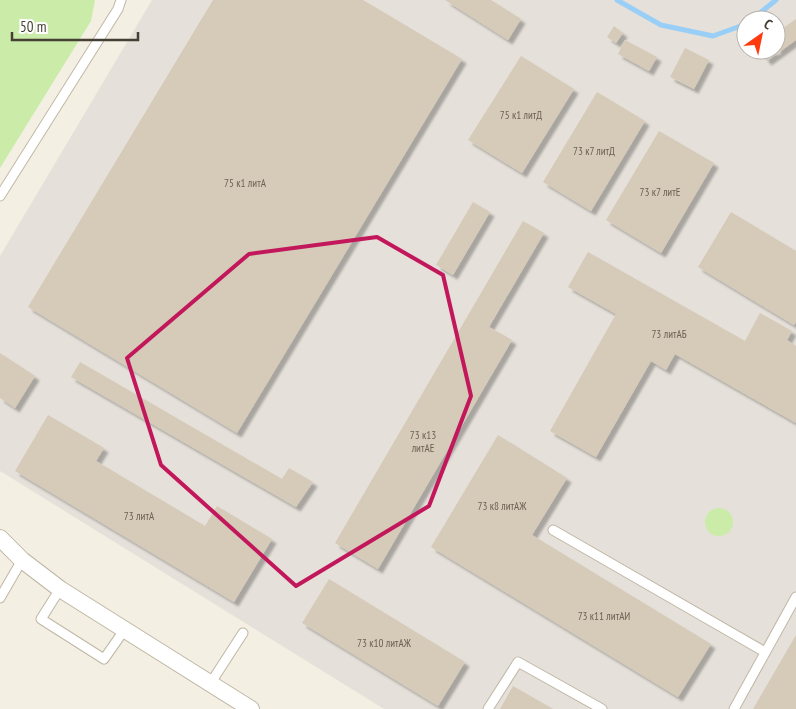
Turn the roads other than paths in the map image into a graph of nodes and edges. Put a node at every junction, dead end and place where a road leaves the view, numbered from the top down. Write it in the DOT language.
graph roads {
  1 [pos="120,0"];
  2 [pos="0,196"];
  3 [pos="553,530"];
  4 [pos="2,543"];
  5 [pos="22,560"];
  6 [pos="60,589"];
  7 [pos="796,597"];
  8 [pos="0,598"];
  9 [pos="125,630"];
  10 [pos="244,633"];
  11 [pos="765,652"];
  12 [pos="210,684"];
  13 [pos="251,709"];
  14 [pos="488,709"];
  15 [pos="602,709"];
  16 [pos="734,709"];
  1 -- 2 [label="lane"];
  3 -- 11 [label="lane"];
  4 -- 5 [label="street"];
  5 -- 6 [label="street"];
  5 -- 8 [label="lane"];
  6 -- 9 [label="street"];
  6 -- 9 [label="lane"];
  7 -- 11 [label="lane"];
  9 -- 12 [label="street"];
  10 -- 12 [label="lane"];
  11 -- 16 [label="lane"];
  12 -- 13 [label="street"];
  14 -- 15 [label="lane"];
}
